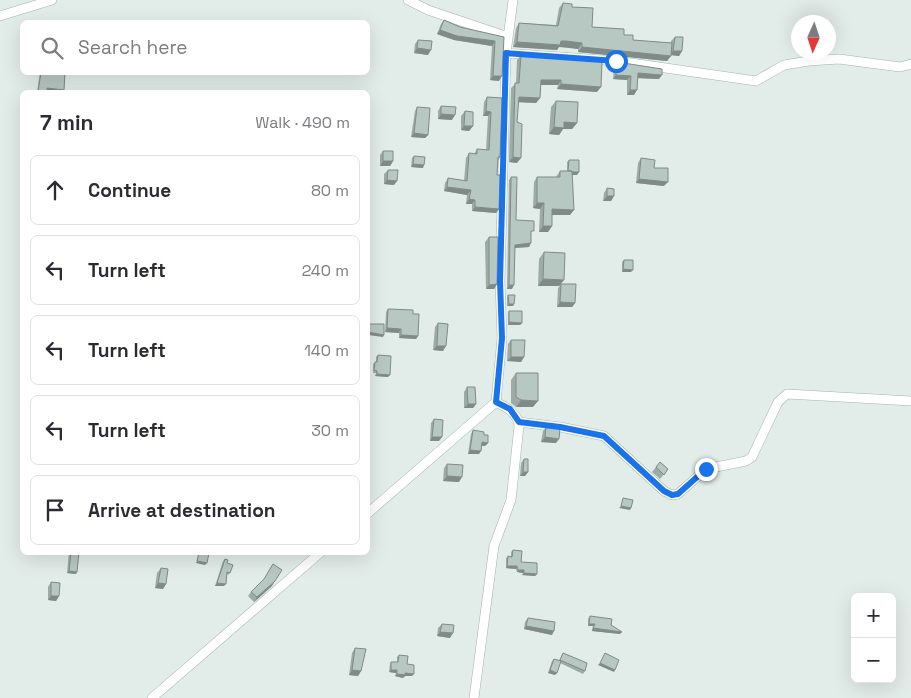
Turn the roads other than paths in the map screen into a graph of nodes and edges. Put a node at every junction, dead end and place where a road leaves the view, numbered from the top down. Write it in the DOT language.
graph roads {
  1 [pos="52,0"];
  2 [pos="408,0"];
  3 [pos="513,0"];
  4 [pos="0,16"];
  5 [pos="508,38"];
  6 [pos="506,53"];
  7 [pos="911,64"];
  8 [pos="911,401"];
  9 [pos="496,402"];
  10 [pos="519,422"];
  11 [pos="370,511"];
  12 [pos="318,555"];
  13 [pos="152,698"];
  14 [pos="474,698"];
  1 -- 4 [label="street"];
  2 -- 5 [label="street"];
  3 -- 5 [label="street"];
  5 -- 6 [label="street"];
  6 -- 7 [label="street"];
  6 -- 9 [label="street"];
  8 -- 10 [label="street"];
  9 -- 10 [label="street"];
  9 -- 11 [label="street"];
  10 -- 14 [label="street"];
  12 -- 13 [label="street"];
}
